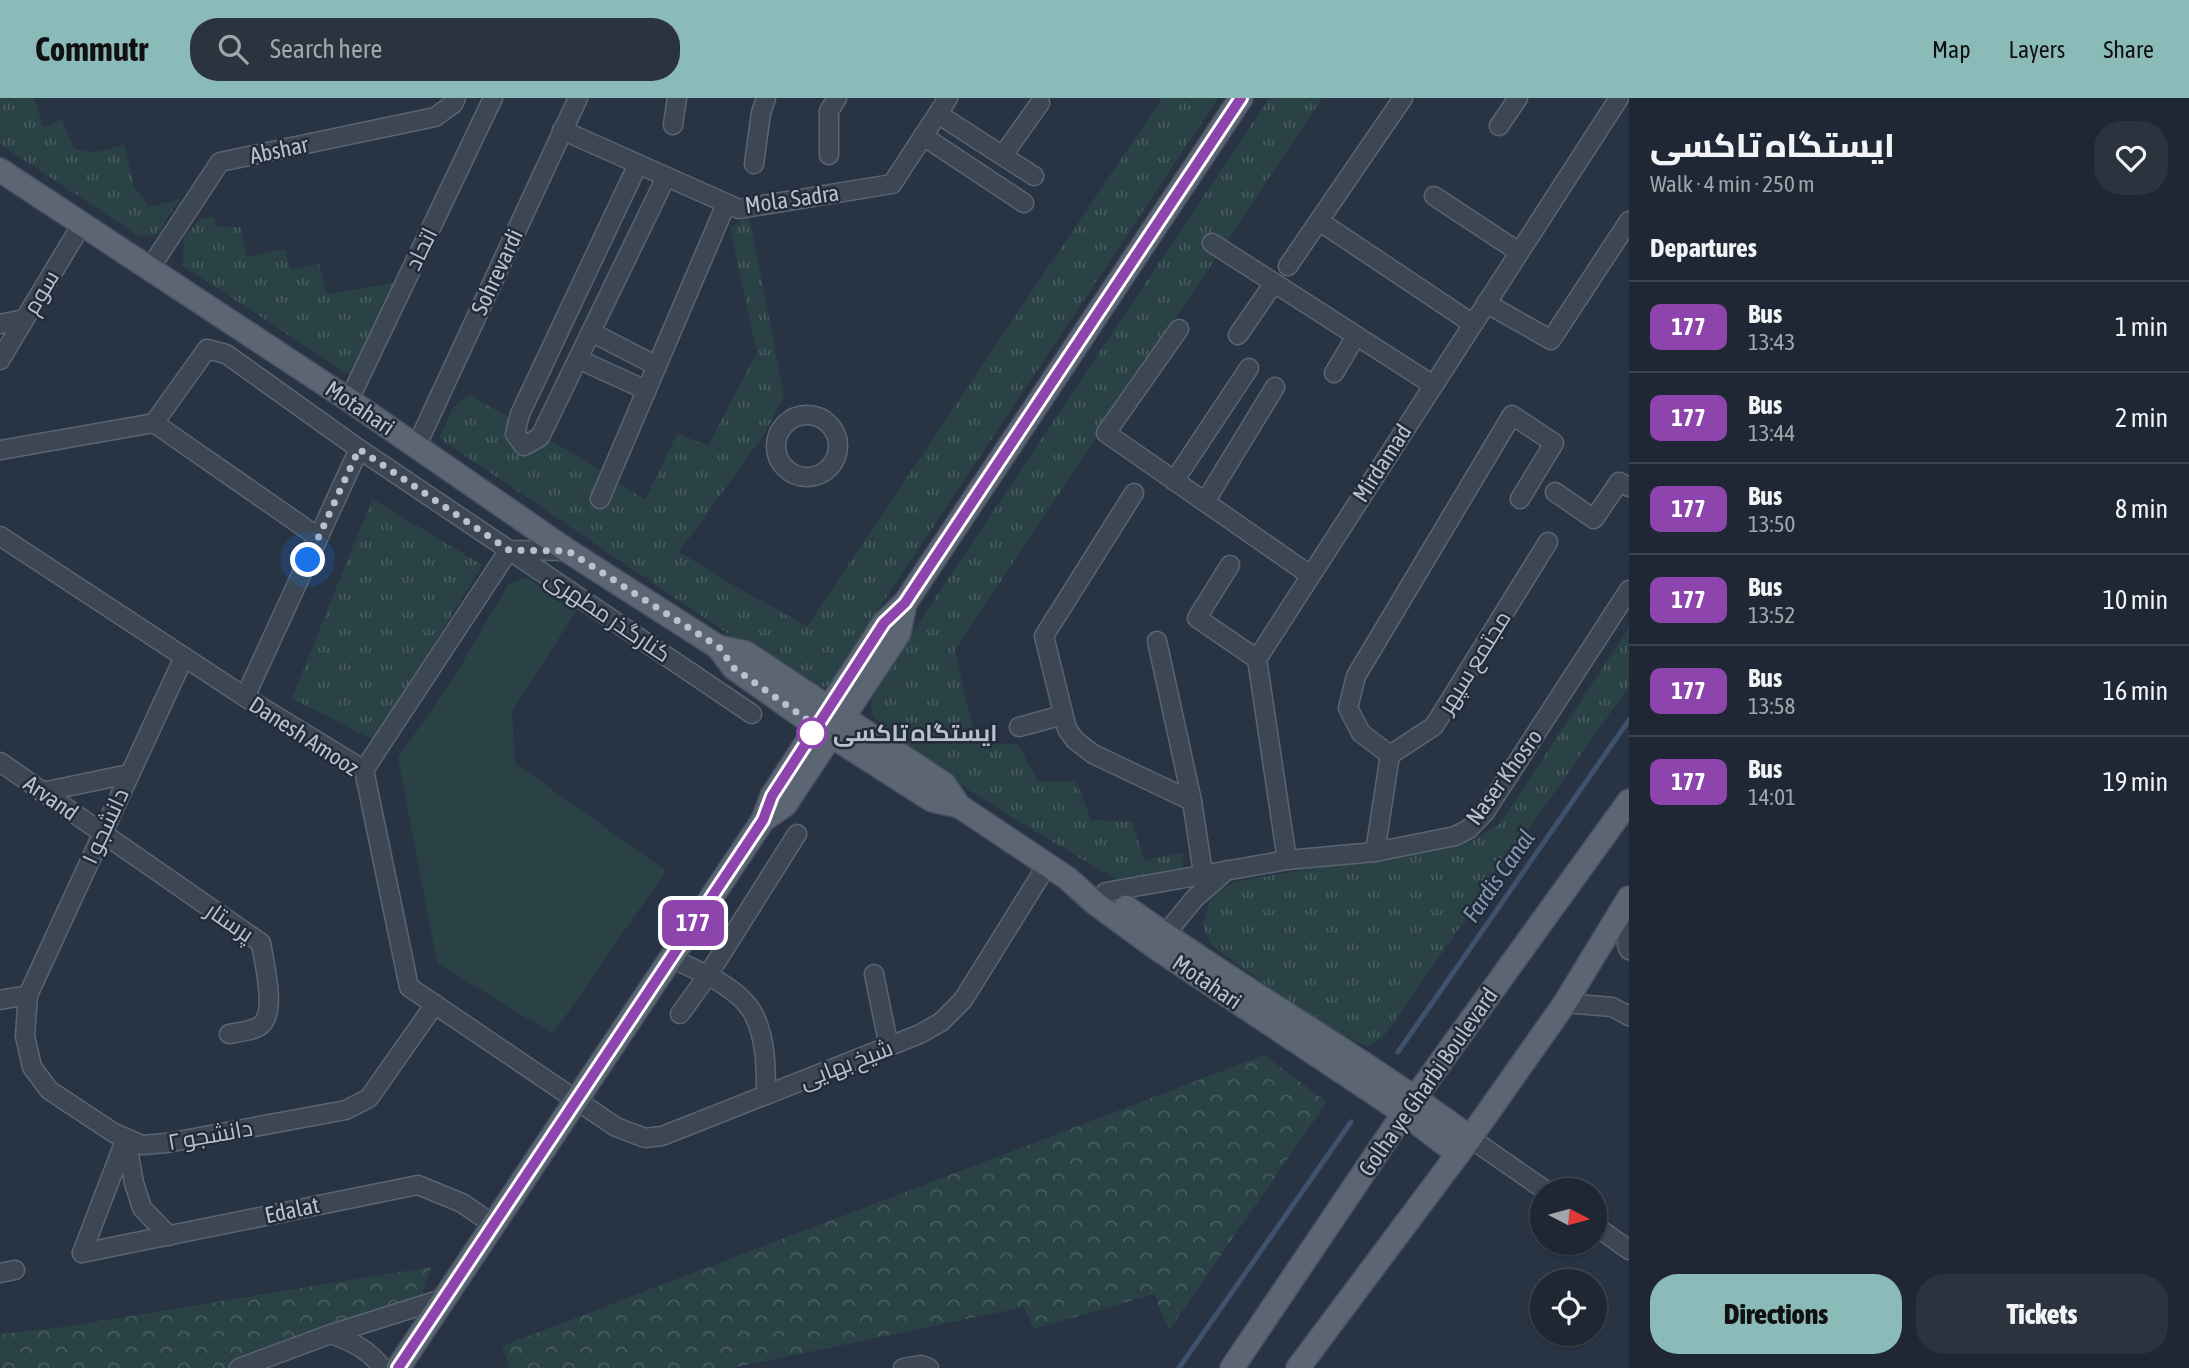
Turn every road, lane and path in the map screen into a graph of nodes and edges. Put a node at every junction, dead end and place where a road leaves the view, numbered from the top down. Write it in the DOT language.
graph roads {
  1 [pos="456,98"];
  2 [pos="493,98"];
  3 [pos="578,98"];
  4 [pos="677,98"];
  5 [pos="766,98"];
  6 [pos="837,98"];
  7 [pos="948,98"];
  8 [pos="1241,98"];
  9 [pos="1403,98"];
  10 [pos="1518,98"];
  11 [pos="1619,98"];
  12 [pos="1040,103"];
  13 [pos="938,114"];
  14 [pos="673,125"];
  15 [pos="1499,126"];
  16 [pos="562,131"];
  17 [pos="923,136"];
  18 [pos="830,155"];
  19 [pos="1003,155"];
  20 [pos="638,164"];
  21 [pos="754,164"];
  22 [pos="0,170"];
  23 [pos="1034,176"];
  24 [pos="666,177"];
  25 [pos="1434,196"];
  26 [pos="1024,203"];
  27 [pos="726,204"];
  28 [pos="1319,221"];
  29 [pos="1629,221"];
  30 [pos="82,224"];
  31 [pos="1212,243"];
  32 [pos="1519,252"];
  33 [pos="1288,266"];
  34 [pos="149,268"];
  35 [pos="1274,283"];
  36 [pos="1486,303"];
  37 [pos="24,318"];
  38 [pos="0,324"];
  39 [pos="1472,324"];
  40 [pos="1179,328"];
  41 [pos="591,332"];
  42 [pos="1238,335"];
  43 [pos="1356,336"];
  44 [pos="578,359"];
  45 [pos="0,360"];
  46 [pos="657,366"];
  47 [pos="1249,368"];
  48 [pos="1334,373"];
  49 [pos="1433,385"];
  50 [pos="1275,387"];
  51 [pos="646,390"];
  52 [pos="349,400"];
  53 [pos="154,422"];
  54 [pos="416,447"];
  55 [pos="359,449"];
  56 [pos="1,450"];
  57 [pos="1174,481"];
  58 [pos="1629,487"];
  59 [pos="1555,492"];
  60 [pos="1134,493"];
  61 [pos="600,499"];
  62 [pos="1520,499"];
  63 [pos="1205,502"];
  64 [pos="0,536"];
  65 [pos="318,537"];
  66 [pos="1548,542"];
  67 [pos="509,550"];
  68 [pos="568,551"];
  69 [pos="1230,565"];
  70 [pos="1310,575"];
  71 [pos="1629,590"];
  72 [pos="1157,641"];
  73 [pos="184,657"];
  74 [pos="1257,659"];
  75 [pos="246,697"];
  76 [pos="752,713"];
  77 [pos="1063,715"];
  78 [pos="829,722"];
  79 [pos="1019,727"];
  80 [pos="1391,755"];
  81 [pos="0,762"];
  82 [pos="364,770"];
  83 [pos="129,774"];
  84 [pos="42,792"];
  85 [pos="1192,801"];
  86 [pos="1629,801"];
  87 [pos="101,834"];
  88 [pos="797,834"];
  89 [pos="1375,852"];
  90 [pos="1287,859"];
  91 [pos="1047,866"];
  92 [pos="1227,870"];
  93 [pos="1203,873"];
  94 [pos="1100,898"];
  95 [pos="1629,898"];
  96 [pos="1629,908"];
  97 [pos="1160,941"];
  98 [pos="1629,950"];
  99 [pos="670,958"];
  100 [pos="874,974"];
  101 [pos="708,975"];
  102 [pos="28,995"];
  103 [pos="0,1000"];
  104 [pos="1565,1003"];
  105 [pos="435,1004"];
  106 [pos="680,1014"];
  107 [pos="1629,1016"];
  108 [pos="229,1034"];
  109 [pos="889,1047"];
  110 [pos="1360,1083"];
  111 [pos="766,1095"];
  112 [pos="576,1100"];
  113 [pos="1410,1105"];
  114 [pos="126,1138"];
  115 [pos="1464,1146"];
  116 [pos="1378,1151"];
  117 [pos="1530,1182"];
  118 [pos="494,1225"];
  119 [pos="1607,1234"];
  120 [pos="169,1236"];
  121 [pos="1629,1250"];
  122 [pos="444,1298"];
  123 [pos="331,1334"];
  124 [pos="239,1368"];
  125 [pos="382,1368"];
  126 [pos="398,1368"];
  127 [pos="903,1368"];
  128 [pos="929,1368"];
  129 [pos="1232,1368"];
  130 [pos="1298,1368"];
  1 -- 34 [label="street, Abshar"];
  2 -- 52 [label="street, اتحاد"];
  3 -- 16 [label="street, Sohrevardi"];
  4 -- 14 [label="street"];
  5 -- 21 [label="street"];
  6 -- 18 [label="street"];
  7 -- 13 [label="street, Mola Sadra"];
  8 -- 78 [label="main road"];
  9 -- 28 [label="street"];
  10 -- 15 [label="street"];
  11 -- 32 [label="street, Mirdamad"];
  12 -- 19 [label="street"];
  13 -- 17 [label="street, Mola Sadra"];
  13 -- 19 [label="street"];
  16 -- 20 [label="street, Mola Sadra"];
  16 -- 54 [label="street, Sohrevardi"];
  17 -- 26 [label="street"];
  17 -- 27 [label="street, Mola Sadra"];
  19 -- 23 [label="street"];
  20 -- 24 [label="street, Mola Sadra"];
  20 -- 44 [label="street"];
  22 -- 30 [label="main road, Motahari"];
  24 -- 27 [label="street, Mola Sadra"];
  24 -- 41 [label="street"];
  25 -- 32 [label="street"];
  27 -- 46 [label="street"];
  28 -- 33 [label="street"];
  28 -- 39 [label="street"];
  29 -- 36 [label="street"];
  30 -- 34 [label="main road, Motahari"];
  30 -- 37 [label="street, سوم"];
  31 -- 35 [label="street"];
  32 -- 36 [label="street, Mirdamad"];
  34 -- 52 [label="main road, Motahari"];
  35 -- 42 [label="street"];
  35 -- 43 [label="street"];
  36 -- 39 [label="street, Mirdamad"];
  37 -- 38 [label="street"];
  37 -- 45 [label="street, سوم"];
  39 -- 49 [label="street, Mirdamad"];
  40 -- 57 [label="street"];
  41 -- 44 [label="street"];
  41 -- 46 [label="street"];
  43 -- 48 [label="street"];
  43 -- 49 [label="street"];
  44 -- 51 [label="street"];
  46 -- 51 [label="street"];
  47 -- 57 [label="street"];
  49 -- 70 [label="street, Mirdamad"];
  50 -- 63 [label="street"];
  51 -- 61 [label="street"];
  52 -- 54 [label="main road, Motahari"];
  53 -- 55 [label="street, کنارگذر مطهری"];
  53 -- 56 [label="street"];
  53 -- 65 [label="street"];
  54 -- 68 [label="main road, Motahari"];
  55 -- 65 [label="street"];
  55 -- 67 [label="street, کنارگذر مطهری"];
  57 -- 63 [label="street"];
  58 -- 59 [label="street"];
  60 -- 77 [label="street"];
  62 -- 80 [label="street"];
  63 -- 70 [label="street"];
  64 -- 73 [label="street, Danesh Amooz"];
  65 -- 75 [label="street"];
  66 -- 80 [label="street, مجتمع سپهر"];
  67 -- 68 [label="street"];
  67 -- 76 [label="street, کنارگذر مطهری"];
  67 -- 82 [label="street"];
  68 -- 78 [label="main road, Motahari"];
  69 -- 74 [label="street"];
  70 -- 74 [label="street, Mirdamad"];
  71 -- 89 [label="street, Naser Khosro"];
  72 -- 85 [label="street"];
  73 -- 75 [label="street, Danesh Amooz"];
  73 -- 83 [label="street, دانشجو ۱"];
  74 -- 90 [label="street"];
  75 -- 82 [label="street, Danesh Amooz"];
  77 -- 79 [label="street"];
  77 -- 85 [label="street"];
  78 -- 91 [label="main road, Motahari"];
  78 -- 99 [label="main road"];
  80 -- 89 [label="street"];
  81 -- 84 [label="street, Arvand"];
  82 -- 105 [label="street, Danesh Amooz"];
  83 -- 84 [label="street"];
  83 -- 87 [label="street, دانشجو ۱"];
  84 -- 87 [label="street, Arvand"];
  85 -- 93 [label="street"];
  86 -- 113 [label="main road, Golha ye Gharbi Boulevard"];
  87 -- 102 [label="street, دانشجو ۱"];
  87 -- 108 [label="street, پرستار"];
  88 -- 101 [label="street"];
  89 -- 90 [label="street, Naser Khosro"];
  90 -- 92 [label="street, Naser Khosro"];
  91 -- 94 [label="main road, Motahari"];
  91 -- 109 [label="street, شیخ بهایی"];
  92 -- 93 [label="street, Naser Khosro"];
  92 -- 97 [label="street"];
  93 -- 94 [label="street, Naser Khosro"];
  94 -- 97 [label="main road, Motahari"];
  95 -- 104 [label="main road"];
  96 -- 98 [label="street"];
  97 -- 110 [label="main road, Motahari"];
  97 -- 113 [label="main road"];
  99 -- 101 [label="street"];
  99 -- 112 [label="main road"];
  100 -- 109 [label="street"];
  101 -- 106 [label="street"];
  101 -- 111 [label="street"];
  102 -- 103 [label="street"];
  102 -- 114 [label="street, دانشجو ۲"];
  104 -- 107 [label="street"];
  104 -- 115 [label="main road"];
  105 -- 112 [label="street, Danesh Amooz"];
  105 -- 114 [label="street, دانشجو ۲"];
  109 -- 111 [label="street, شیخ بهایی"];
  110 -- 113 [label="main road, Motahari"];
  110 -- 116 [label="main road"];
  111 -- 112 [label="street, شیخ بهایی"];
  112 -- 118 [label="main road"];
  113 -- 115 [label="main road, Motahari"];
  113 -- 116 [label="main road, Golha ye Gharbi Boulevard"];
  114 -- 120 [label="street"];
  114 -- 120 [label="street, Edalat"];
  115 -- 117 [label="street"];
  115 -- 130 [label="main road"];
  116 -- 129 [label="main road, Golha ye Gharbi Boulevard"];
  118 -- 120 [label="street, Edalat"];
  118 -- 122 [label="main road"];
  119 -- 121 [label="street"];
  122 -- 123 [label="street"];
  122 -- 126 [label="main road"];
  123 -- 124 [label="street"];
  123 -- 125 [label="street"];
  127 -- 128 [label="street"];
}
